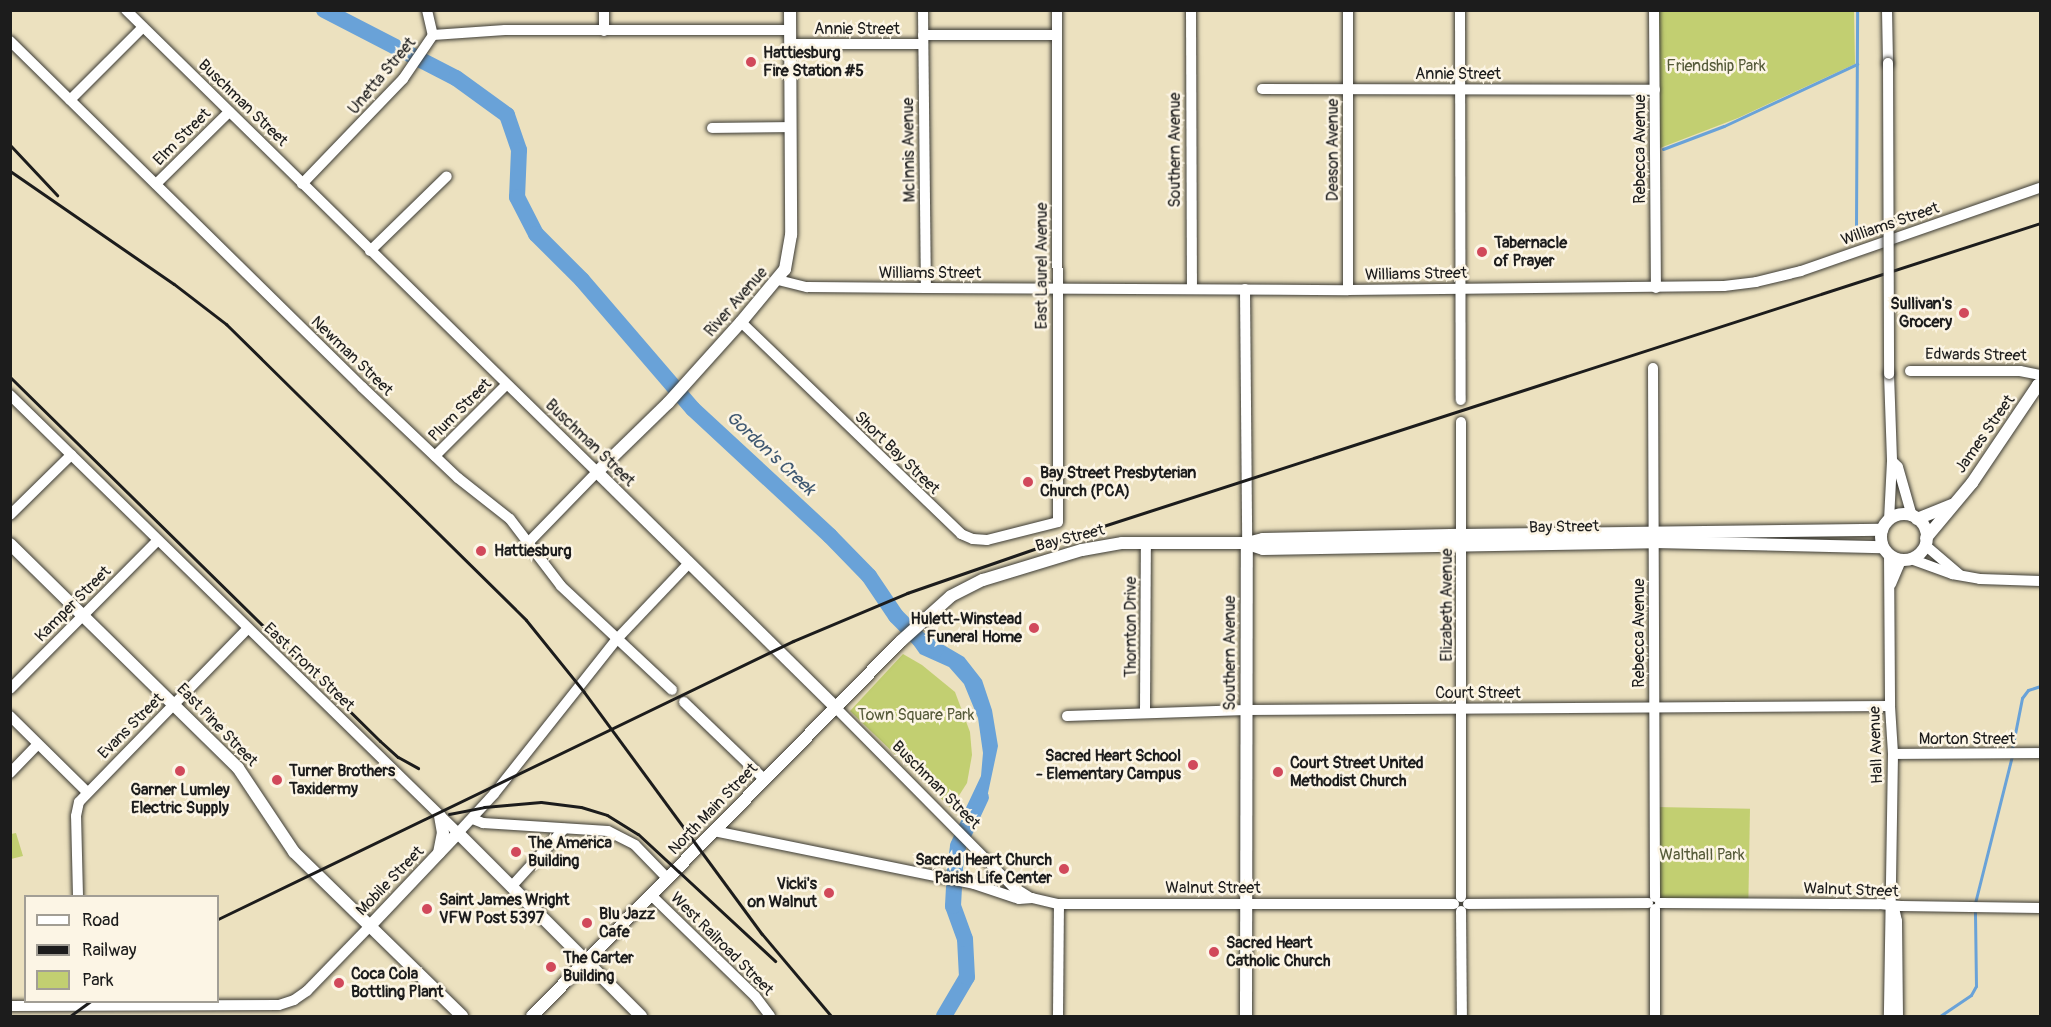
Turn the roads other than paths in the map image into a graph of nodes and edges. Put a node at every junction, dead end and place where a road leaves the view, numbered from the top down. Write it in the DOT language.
graph roads {
  1 [pos="126,10"];
  2 [pos="428,10"];
  3 [pos="604,10"];
  4 [pos="790,10"];
  5 [pos="923,10"];
  6 [pos="1057,10"];
  7 [pos="1191,10"];
  8 [pos="1348,10"];
  9 [pos="1460,10"];
  10 [pos="1654,10"];
  11 [pos="1887,10"];
  12 [pos="143,27"];
  13 [pos="790,30"];
  14 [pos="604,32"];
  15 [pos="1057,35"];
  16 [pos="431,38"];
  17 [pos="923,40"];
  18 [pos="10,41"];
  19 [pos="790,44"];
  20 [pos="1348,88"];
  21 [pos="1461,88"];
  22 [pos="1262,89"];
  23 [pos="1655,90"];
  24 [pos="70,100"];
  25 [pos="229,112"];
  26 [pos="791,127"];
  27 [pos="712,128"];
  28 [pos="447,177"];
  29 [pos="156,184"];
  30 [pos="302,184"];
  31 [pos="2040,188"];
  32 [pos="370,251"];
  33 [pos="778,280"];
  34 [pos="926,288"];
  35 [pos="1056,288"];
  36 [pos="1460,288"];
  37 [pos="1656,288"];
  38 [pos="1192,289"];
  39 [pos="1245,290"];
  40 [pos="1348,290"];
  41 [pos="741,322"];
  42 [pos="1653,368"];
  43 [pos="1910,371"];
  44 [pos="2040,381"];
  45 [pos="506,385"];
  46 [pos="10,395"];
  47 [pos="1461,400"];
  48 [pos="1461,422"];
  49 [pos="71,455"];
  50 [pos="435,456"];
  51 [pos="1892,461"];
  52 [pos="597,472"];
  53 [pos="1952,505"];
  54 [pos="10,515"];
  55 [pos="1915,517"];
  56 [pos="1058,522"];
  57 [pos="1886,525"];
  58 [pos="1654,538"];
  59 [pos="1462,540"];
  60 [pos="157,541"];
  61 [pos="1926,541"];
  62 [pos="529,542"];
  63 [pos="1146,543"];
  64 [pos="1246,543"];
  65 [pos="10,544"];
  66 [pos="1886,550"];
  67 [pos="1906,559"];
  68 [pos="688,564"];
  69 [pos="1959,574"];
  70 [pos="2040,581"];
  71 [pos="1891,584"];
  72 [pos="84,614"];
  73 [pos="918,625"];
  74 [pos="247,629"];
  75 [pos="616,640"];
  76 [pos="10,689"];
  77 [pos="672,690"];
  78 [pos="684,702"];
  79 [pos="173,705"];
  80 [pos="1890,706"];
  81 [pos="835,707"];
  82 [pos="1655,707"];
  83 [pos="1462,708"];
  84 [pos="1246,710"];
  85 [pos="1145,712"];
  86 [pos="10,716"];
  87 [pos="1067,716"];
  88 [pos="38,744"];
  89 [pos="2040,753"];
  90 [pos="1893,754"];
  91 [pos="10,773"];
  92 [pos="765,780"];
  93 [pos="87,792"];
  94 [pos="440,816"];
  95 [pos="472,819"];
  96 [pos="564,828"];
  97 [pos="714,831"];
  98 [pos="458,833"];
  99 [pos="439,853"];
  100 [pos="998,872"];
  101 [pos="667,878"];
  102 [pos="970,883"];
  103 [pos="511,886"];
  104 [pos="78,895"];
  105 [pos="651,895"];
  106 [pos="1032,898"];
  107 [pos="1246,903"];
  108 [pos="1654,903"];
  109 [pos="1059,904"];
  110 [pos="1461,904"];
  111 [pos="1893,905"];
  112 [pos="2040,908"];
  113 [pos="369,927"];
  114 [pos="586,961"];
  115 [pos="10,1006"];
  116 [pos="264,1006"];
  117 [pos="87,1008"];
  118 [pos="765,1014"];
  119 [pos="272,1017"];
  120 [pos="462,1017"];
  121 [pos="532,1017"];
  122 [pos="641,1017"];
  123 [pos="1058,1017"];
  124 [pos="1246,1017"];
  125 [pos="1462,1017"];
  126 [pos="1655,1017"];
  127 [pos="1889,1017"];
  128 [pos="1898,1017"];
  1 -- 12 [label="street, Buschman Street"];
  2 -- 16 [label="street"];
  3 -- 14 [label="street"];
  4 -- 13 [label="main road, River Avenue"];
  5 -- 17 [label="street, McInnis Avenue"];
  6 -- 15 [label="street, East Laurel Avenue"];
  7 -- 38 [label="street, Southern Avenue"];
  8 -- 20 [label="street, Deason Avenue"];
  9 -- 21 [label="street"];
  10 -- 23 [label="street, Rebecca Avenue"];
  11 -- 51 [label="street, bridge"];
  12 -- 24 [label="street"];
  12 -- 25 [label="street, Buschman Street"];
  13 -- 14 [label="street, Unetta Street"];
  13 -- 19 [label="main road, River Avenue"];
  14 -- 16 [label="street, Unetta Street"];
  15 -- 17 [label="street, Annie Street"];
  15 -- 35 [label="street, East Laurel Avenue"];
  16 -- 30 [label="street, Unetta Street"];
  17 -- 19 [label="street, Annie Street"];
  17 -- 34 [label="street, McInnis Avenue"];
  18 -- 24 [label="street, Newman Street"];
  19 -- 26 [label="main road, River Avenue"];
  20 -- 21 [label="street, Annie Street"];
  20 -- 22 [label="street, Annie Street"];
  20 -- 40 [label="street, Deason Avenue"];
  21 -- 23 [label="street, Annie Street"];
  21 -- 36 [label="street"];
  23 -- 37 [label="street, Rebecca Avenue"];
  24 -- 29 [label="street, Newman Street"];
  25 -- 29 [label="street, Elm Street"];
  25 -- 30 [label="street, Buschman Street"];
  26 -- 27 [label="street"];
  26 -- 33 [label="main road, River Avenue"];
  28 -- 32 [label="street"];
  29 -- 50 [label="street, Newman Street"];
  30 -- 32 [label="street, Buschman Street"];
  31 -- 37 [label="street, Williams Street"];
  32 -- 45 [label="street, Buschman Street"];
  33 -- 34 [label="street, Williams Street"];
  33 -- 41 [label="main road, River Avenue"];
  34 -- 35 [label="street, Williams Street"];
  35 -- 38 [label="street, Williams Street"];
  35 -- 56 [label="street, East Laurel Avenue"];
  36 -- 37 [label="street, Williams Street"];
  36 -- 40 [label="street, Williams Street"];
  36 -- 47 [label="street"];
  38 -- 39 [label="street, Williams Street"];
  39 -- 40 [label="street, Williams Street"];
  39 -- 64 [label="street, Southern Avenue"];
  41 -- 52 [label="main road, River Avenue"];
  41 -- 56 [label="street, Short Bay Street"];
  42 -- 58 [label="street, Rebecca Avenue"];
  43 -- 44 [label="street, Edwards Street"];
  44 -- 53 [label="main road, James Street"];
  45 -- 50 [label="street, Plum Street"];
  45 -- 52 [label="street, Buschman Street"];
  46 -- 49 [label="street, East Front Street"];
  48 -- 59 [label="street, Elizabeth Avenue"];
  49 -- 54 [label="street"];
  49 -- 60 [label="street, East Front Street"];
  50 -- 62 [label="street, Newman Street"];
  51 -- 55 [label="street"];
  51 -- 57 [label="street"];
  52 -- 62 [label="street, River Avenue"];
  52 -- 68 [label="main road, Buschman Street"];
  53 -- 55 [label="main road, James Street"];
  53 -- 61 [label="main road, James Street"];
  55 -- 57 [label="main road"];
  55 -- 61 [label="main road"];
  57 -- 58 [label="main road, Bay Street"];
  57 -- 66 [label="main road"];
  58 -- 59 [label="main road, Bay Street"];
  58 -- 66 [label="main road, Bay Street"];
  58 -- 82 [label="street, Rebecca Avenue"];
  59 -- 64 [label="main road, Bay Street"];
  59 -- 83 [label="street, Elizabeth Avenue"];
  60 -- 72 [label="street, Kamper Street"];
  60 -- 74 [label="street, East Front Street"];
  61 -- 67 [label="main road"];
  61 -- 69 [label="street"];
  62 -- 75 [label="street, Newman Street"];
  63 -- 64 [label="main road, Bay Street"];
  63 -- 73 [label="main road, Bay Street"];
  63 -- 85 [label="street, Thornton Drive"];
  64 -- 84 [label="main road, Southern Avenue"];
  65 -- 72 [label="main road, East Pine Street"];
  66 -- 67 [label="main road"];
  66 -- 71 [label="street, Hall Avenue"];
  67 -- 69 [label="street"];
  67 -- 71 [label="street, Hall Avenue"];
  68 -- 75 [label="street, Mobile Street"];
  68 -- 81 [label="main road, Buschman Street"];
  69 -- 70 [label="street"];
  71 -- 80 [label="street, Hall Avenue"];
  72 -- 76 [label="street, Kamper Street"];
  72 -- 79 [label="main road, East Pine Street"];
  73 -- 81 [label="main road, North Main Street"];
  74 -- 79 [label="street, Evans Street"];
  74 -- 94 [label="street, East Front Street"];
  75 -- 77 [label="street, Newman Street"];
  75 -- 95 [label="street, Mobile Street"];
  78 -- 92 [label="street"];
  79 -- 93 [label="street, Evans Street"];
  79 -- 113 [label="main road, East Pine Street"];
  80 -- 82 [label="street, Court Street"];
  80 -- 90 [label="street, Hall Avenue"];
  81 -- 92 [label="main road, North Main Street"];
  81 -- 100 [label="street, Buschman Street"];
  82 -- 83 [label="street, Court Street"];
  82 -- 108 [label="street, Rebecca Avenue"];
  83 -- 84 [label="street, Court Street"];
  83 -- 110 [label="street, Elizabeth Avenue"];
  84 -- 85 [label="street, Court Street"];
  84 -- 107 [label="main road, Southern Avenue"];
  85 -- 87 [label="street, Court Street"];
  86 -- 88 [label="street"];
  88 -- 91 [label="street"];
  88 -- 93 [label="street"];
  89 -- 90 [label="street, Morton Street"];
  90 -- 111 [label="street, Hall Avenue"];
  92 -- 97 [label="main road, North Main Street"];
  93 -- 104 [label="street"];
  94 -- 98 [label="street, East Front Street"];
  94 -- 99 [label="main road"];
  95 -- 96 [label="street"];
  95 -- 98 [label="street, Mobile Street"];
  96 -- 101 [label="street"];
  96 -- 103 [label="street"];
  97 -- 101 [label="main road, North Main Street"];
  97 -- 102 [label="street, Walnut Street"];
  98 -- 99 [label="main road, Mobile Street"];
  98 -- 103 [label="main road, East Front Street"];
  99 -- 113 [label="main road, Mobile Street"];
  100 -- 102 [label="street"];
  100 -- 106 [label="street, Buschman Street"];
  101 -- 105 [label="main road, North Main Street"];
  102 -- 106 [label="street, Walnut Street"];
  103 -- 114 [label="main road, East Front Street"];
  105 -- 114 [label="main road, North Main Street"];
  105 -- 118 [label="street, West Railroad Street"];
  106 -- 109 [label="street, Walnut Street"];
  107 -- 109 [label="street, Walnut Street"];
  107 -- 110 [label="street, Walnut Street"];
  107 -- 124 [label="main road, Southern Avenue"];
  108 -- 110 [label="street, Walnut Street"];
  108 -- 111 [label="street, Walnut Street"];
  108 -- 126 [label="street, Rebecca Avenue"];
  109 -- 123 [label="street"];
  110 -- 125 [label="street, Elizabeth Avenue"];
  111 -- 112 [label="street, Walnut Street"];
  111 -- 127 [label="street, Hall Avenue"];
  111 -- 128 [label="street, Hall Avenue"];
  113 -- 116 [label="street, Mobile Street"];
  113 -- 120 [label="main road, East Pine Street"];
  114 -- 121 [label="main road, North Main Street"];
  114 -- 122 [label="main road, East Front Street"];
  115 -- 117 [label="street, Mobile Street"];
  116 -- 117 [label="street, Mobile Street"];
  116 -- 119 [label="street"];
}
